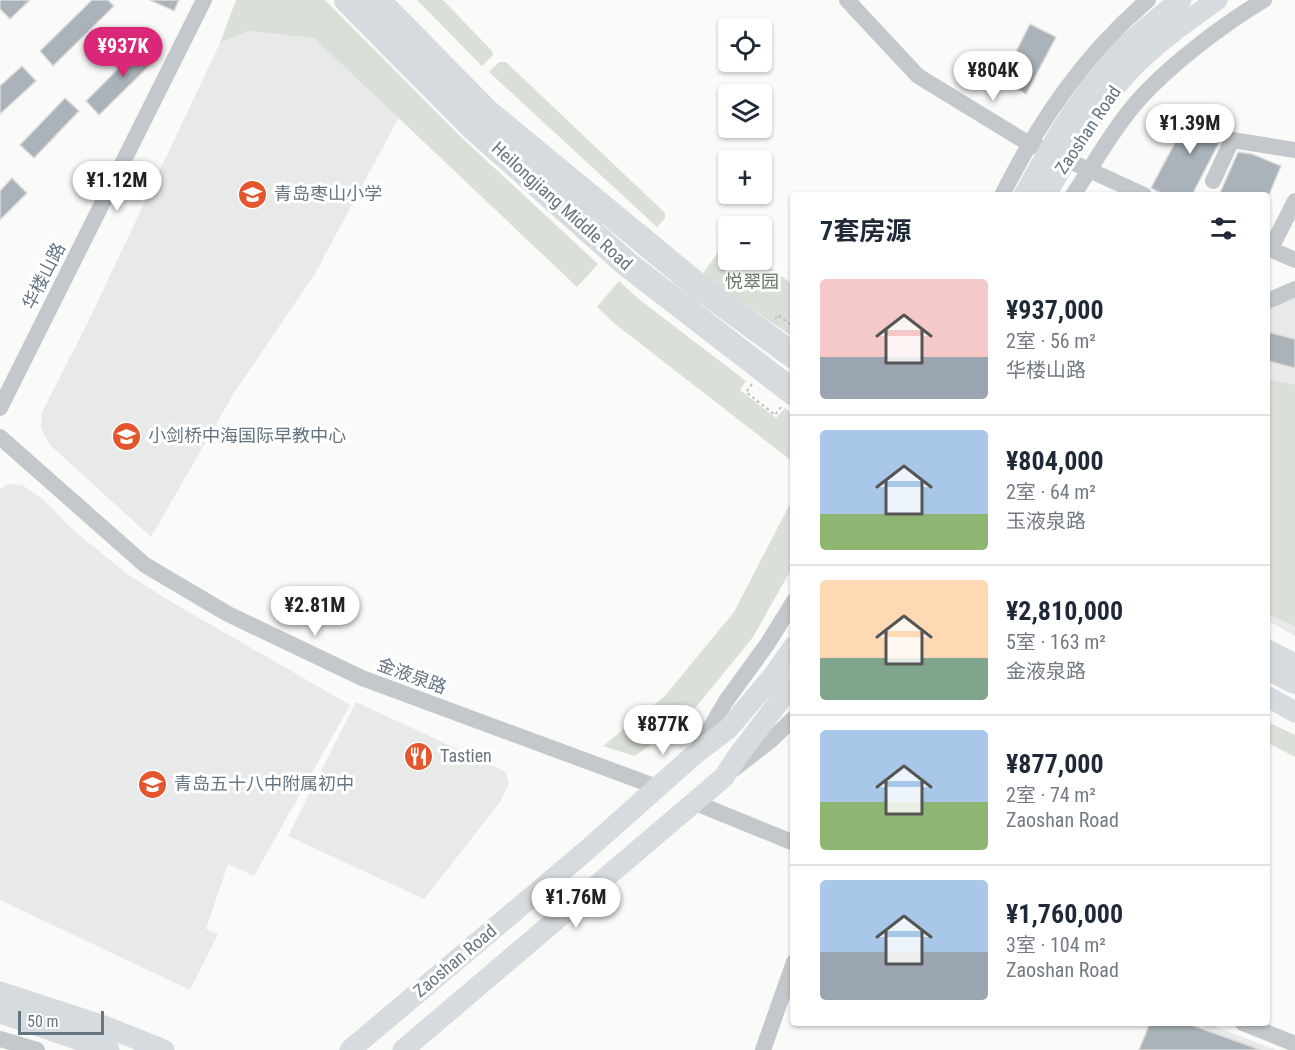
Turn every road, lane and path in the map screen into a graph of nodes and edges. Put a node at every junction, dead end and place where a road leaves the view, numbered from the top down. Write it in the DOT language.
graph roads {
  1 [pos="204,0"];
  2 [pos="347,0"];
  3 [pos="376,0"];
  4 [pos="847,0"];
  5 [pos="1148,0"];
  6 [pos="1181,0"];
  7 [pos="1217,0"];
  8 [pos="1264,0"];
  9 [pos="1030,144"];
  10 [pos="1295,150"];
  11 [pos="1089,171"];
  12 [pos="1213,181"];
  13 [pos="1004,192"];
  14 [pos="1026,192"];
  15 [pos="1048,192"];
  16 [pos="1075,192"];
  17 [pos="1137,192"];
  18 [pos="1295,201"];
  19 [pos="1270,247"];
  20 [pos="1270,249"];
  21 [pos="1295,261"];
  22 [pos="1295,289"];
  23 [pos="1270,300"];
  24 [pos="790,353"];
  25 [pos="790,390"];
  26 [pos="746,392"];
  27 [pos="790,396"];
  28 [pos="0,408"];
  29 [pos="0,437"];
  30 [pos="790,607"];
  31 [pos="1270,651"];
  32 [pos="790,652"];
  33 [pos="1295,664"];
  34 [pos="1270,668"];
  35 [pos="1295,681"];
  36 [pos="1270,686"];
  37 [pos="790,687"];
  38 [pos="1270,698"];
  39 [pos="1295,699"];
  40 [pos="1295,712"];
  41 [pos="790,722"];
  42 [pos="695,754"];
  43 [pos="724,777"];
  44 [pos="657,787"];
  45 [pos="696,803"];
  46 [pos="790,841"];
  47 [pos="790,974"];
  48 [pos="0,992"];
  49 [pos="0,1013"];
  50 [pos="1250,1026"];
  51 [pos="0,1039"];
  52 [pos="104,1041"];
  53 [pos="1295,1044"];
  54 [pos="37,1050"];
  55 [pos="164,1050"];
  56 [pos="350,1050"];
  57 [pos="403,1050"];
  58 [pos="764,1050"];
  1 -- 28 [label="street, 华楼山路"];
  2 -- 25 [label="highway, Heilongjiang Middle Road"];
  3 -- 24 [label="highway, Heilongjiang Middle Road"];
  4 -- 9 [label="street"];
  5 -- 9 [label="street"];
  6 -- 14 [label="main road, Zaoshan Road"];
  7 -- 15 [label="main road, Zaoshan Road"];
  8 -- 11 [label="street, Zaoshan Road"];
  9 -- 11 [label="street"];
  9 -- 13 [label="street"];
  10 -- 12 [label="street"];
  11 -- 16 [label="street, Zaoshan Road"];
  11 -- 17 [label="street"];
  18 -- 19 [label="street"];
  20 -- 21 [label="street"];
  22 -- 23 [label="street"];
  26 -- 27 [label="path"];
  29 -- 44 [label="street, 金液泉路"];
  30 -- 42 [label="street, Zaoshan Road"];
  31 -- 33 [label="main road"];
  32 -- 42 [label="main road, Zaoshan Road"];
  34 -- 35 [label="highway"];
  36 -- 39 [label="highway"];
  37 -- 43 [label="main road, Zaoshan Road"];
  38 -- 40 [label="main road"];
  41 -- 43 [label="street, Zaoshan Road"];
  42 -- 44 [label="main road, Zaoshan Road"];
  43 -- 45 [label="main road, Zaoshan Road"];
  44 -- 56 [label="main road, Zaoshan Road"];
  45 -- 46 [label="street"];
  45 -- 57 [label="main road, Zaoshan Road"];
  47 -- 58 [label="street"];
  48 -- 52 [label="main road"];
  49 -- 52 [label="main road"];
  50 -- 53 [label="street"];
  51 -- 54 [label="street"];
  52 -- 55 [label="main road"];
}
